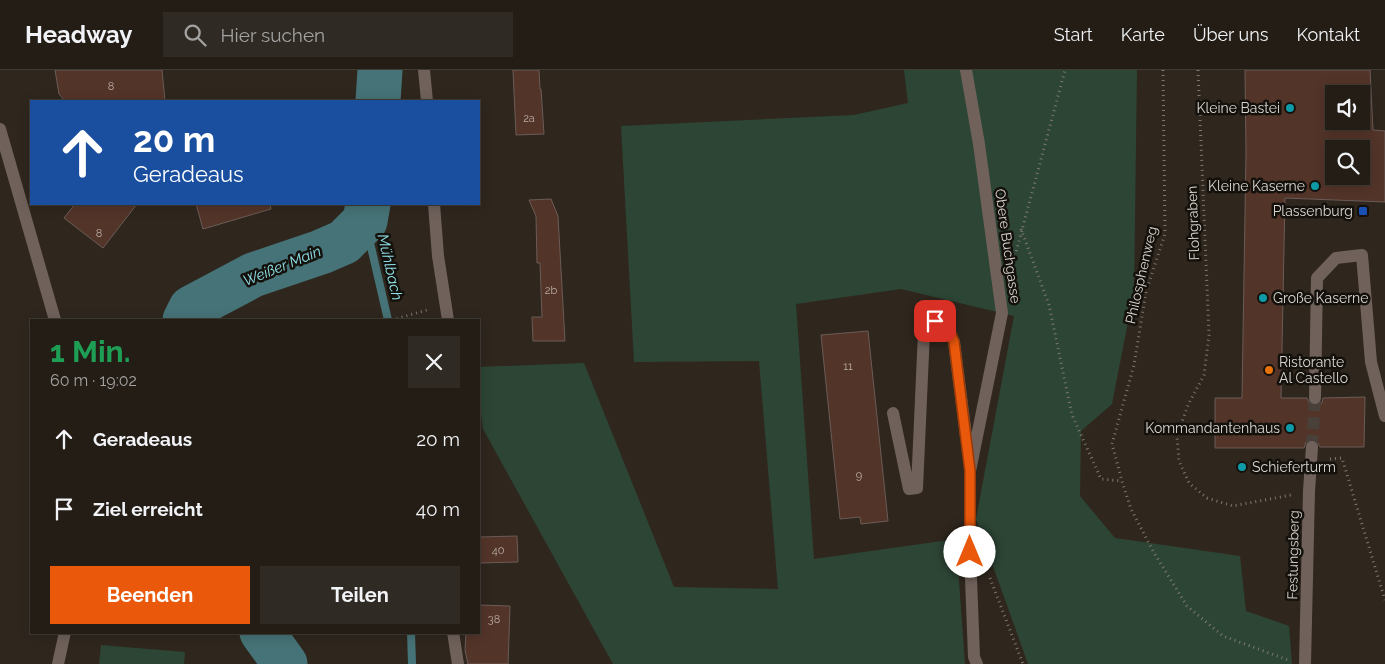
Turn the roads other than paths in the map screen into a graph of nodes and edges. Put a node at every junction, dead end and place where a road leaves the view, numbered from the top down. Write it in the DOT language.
graph roads {
  1 [pos="424,70"];
  2 [pos="966,70"];
  3 [pos="426,100"];
  4 [pos="0,129"];
  5 [pos="434,205"];
  6 [pos="55,319"];
  7 [pos="448,319"];
  8 [pos="1315,398"];
  9 [pos="892,412"];
  10 [pos="1385,416"];
  11 [pos="1312,454"];
  12 [pos="970,471"];
  13 [pos="65,634"];
  14 [pos="450,634"];
  15 [pos="58,664"];
  16 [pos="458,664"];
  17 [pos="977,664"];
  18 [pos="1305,664"];
  1 -- 3 [label="street"];
  2 -- 12 [label="street, Obere Buchgasse"];
  4 -- 6 [label="street"];
  5 -- 7 [label="street"];
  8 -- 10 [label="street"];
  9 -- 12 [label="street"];
  11 -- 18 [label="street, Festungsberg"];
  12 -- 17 [label="street, Obere Buchgasse"];
  13 -- 15 [label="street"];
  14 -- 16 [label="street"];
}
